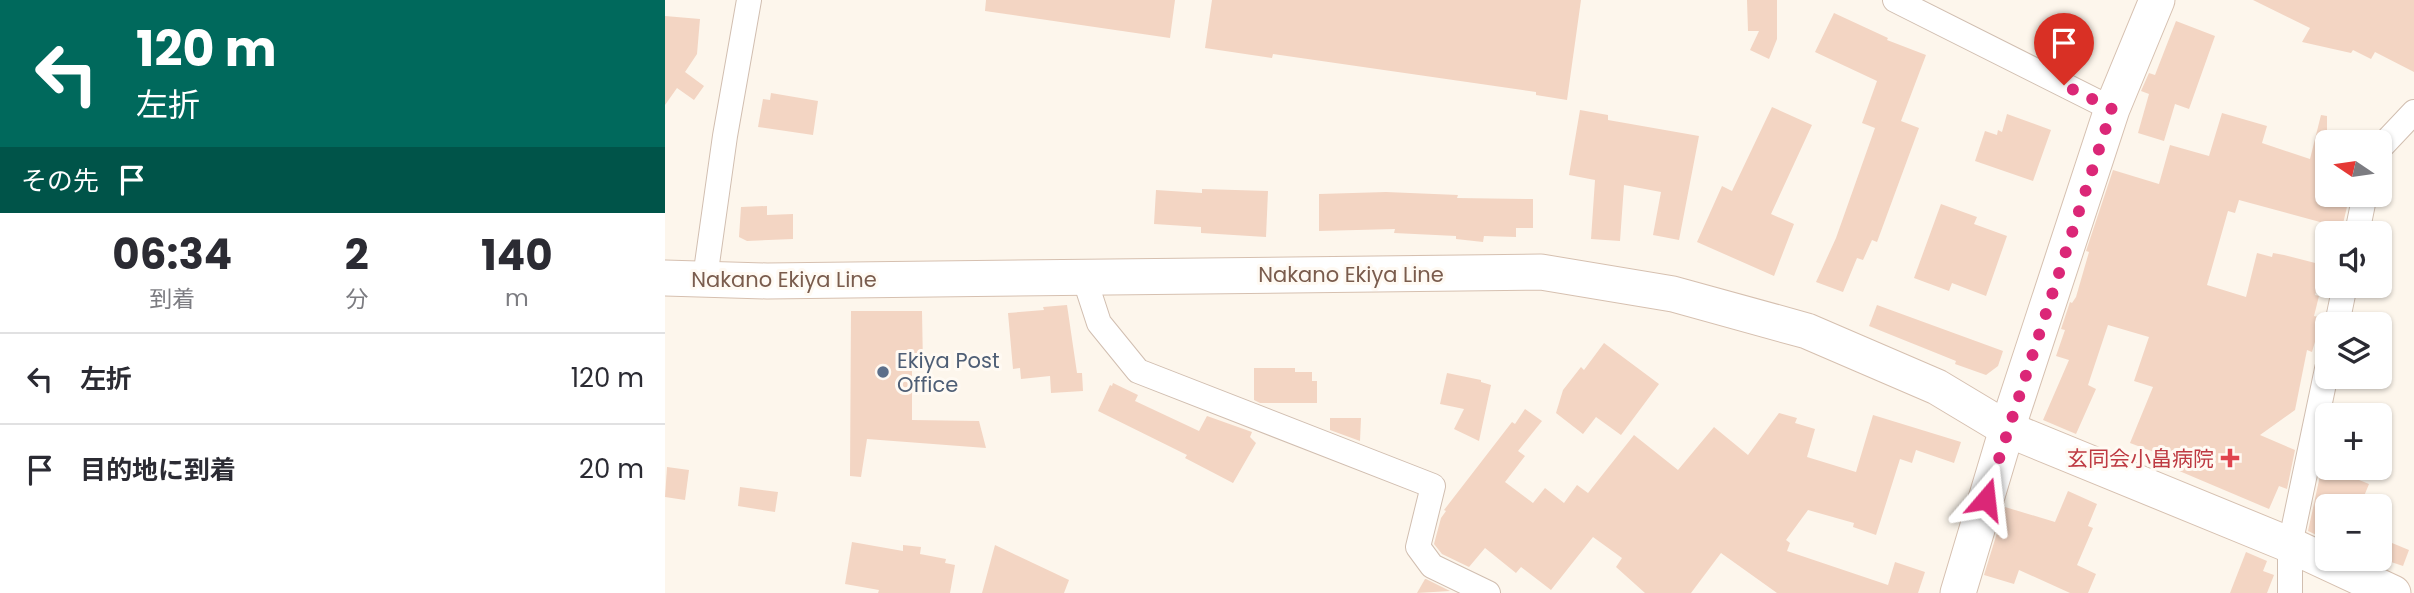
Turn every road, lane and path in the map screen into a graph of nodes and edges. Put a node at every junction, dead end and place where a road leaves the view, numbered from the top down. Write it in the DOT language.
graph roads {
  1 [pos="749,0"];
  2 [pos="1895,0"];
  3 [pos="2157,0"];
  4 [pos="2112,109"];
  5 [pos="2414,112"];
  6 [pos="2392,135"];
  7 [pos="1084,277"];
  8 [pos="665,278"];
  9 [pos="705,278"];
  10 [pos="2323,389"];
  11 [pos="2007,429"];
  12 [pos="2290,545"];
  13 [pos="1488,593"];
  14 [pos="1958,593"];
  15 [pos="2290,593"];
  16 [pos="2393,593"];
  1 -- 9 [label="street"];
  2 -- 4 [label="street"];
  3 -- 4 [label="main road"];
  4 -- 11 [label="main road"];
  5 -- 6 [label="street"];
  7 -- 9 [label="main road, Nakano Ekiya Line"];
  7 -- 11 [label="main road, Nakano Ekiya Line"];
  7 -- 13 [label="street"];
  8 -- 9 [label="main road, Nakano Ekiya Line"];
  10 -- 12 [label="street"];
  11 -- 12 [label="main road, Nakano Ekiya Line"];
  11 -- 14 [label="main road"];
  12 -- 15 [label="street"];
  12 -- 16 [label="main road, Nakano Ekiya Line"];
}
